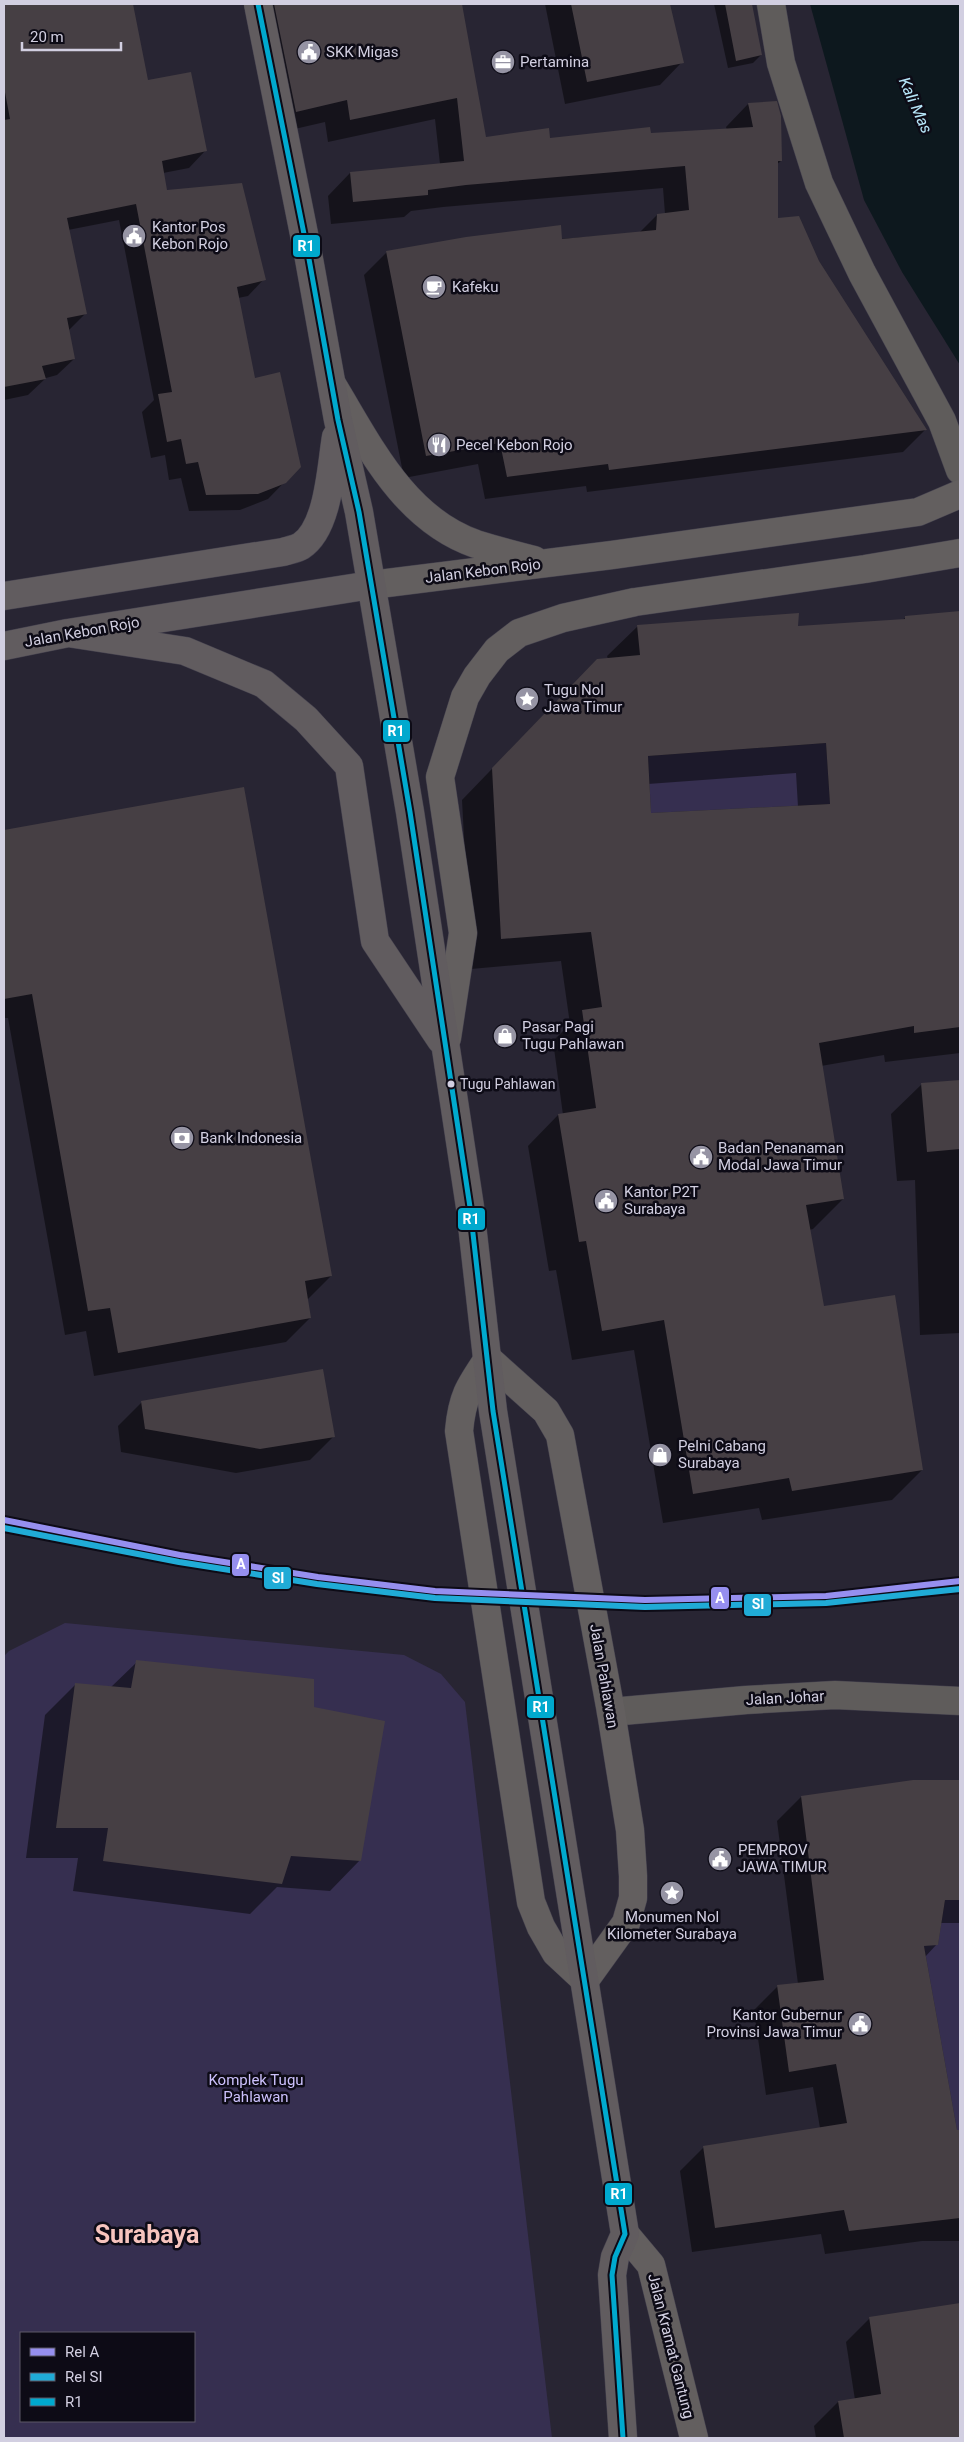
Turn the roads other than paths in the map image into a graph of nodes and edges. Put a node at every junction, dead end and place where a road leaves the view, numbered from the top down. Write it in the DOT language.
graph roads {
  1 [pos="258,4"];
  2 [pos="770,4"];
  3 [pos="333,386"];
  4 [pos="338,420"];
  5 [pos="960,470"];
  6 [pos="960,494"];
  7 [pos="960,553"];
  8 [pos="547,563"];
  9 [pos="371,585"];
  10 [pos="4,596"];
  11 [pos="68,633"];
  12 [pos="4,646"];
  13 [pos="446,1046"];
  14 [pos="488,1359"];
  15 [pos="960,1701"];
  16 [pos="611,1712"];
  17 [pos="585,1980"];
  18 [pos="624,2234"];
  19 [pos="623,2438"];
  20 [pos="694,2438"];
  1 -- 3 [label="main road"];
  2 -- 5 [label="street"];
  3 -- 4 [label="main road"];
  3 -- 8 [label="main road"];
  4 -- 9 [label="main road"];
  4 -- 10 [label="main road"];
  6 -- 8 [label="main road, Jalan Kebon Rojo"];
  7 -- 13 [label="main road"];
  8 -- 9 [label="main road, Jalan Kebon Rojo"];
  9 -- 11 [label="main road, Jalan Kebon Rojo"];
  9 -- 13 [label="main road"];
  11 -- 12 [label="main road, Jalan Kebon Rojo"];
  11 -- 13 [label="main road"];
  13 -- 14 [label="main road"];
  14 -- 16 [label="main road, Jalan Pahlawan"];
  14 -- 17 [label="main road"];
  14 -- 17 [label="main road"];
  15 -- 16 [label="street, Jalan Johar"];
  16 -- 17 [label="main road, Jalan Pahlawan"];
  17 -- 18 [label="main road"];
  18 -- 19 [label="main road"];
  18 -- 20 [label="main road, Jalan Kramat Gantung"];
}
